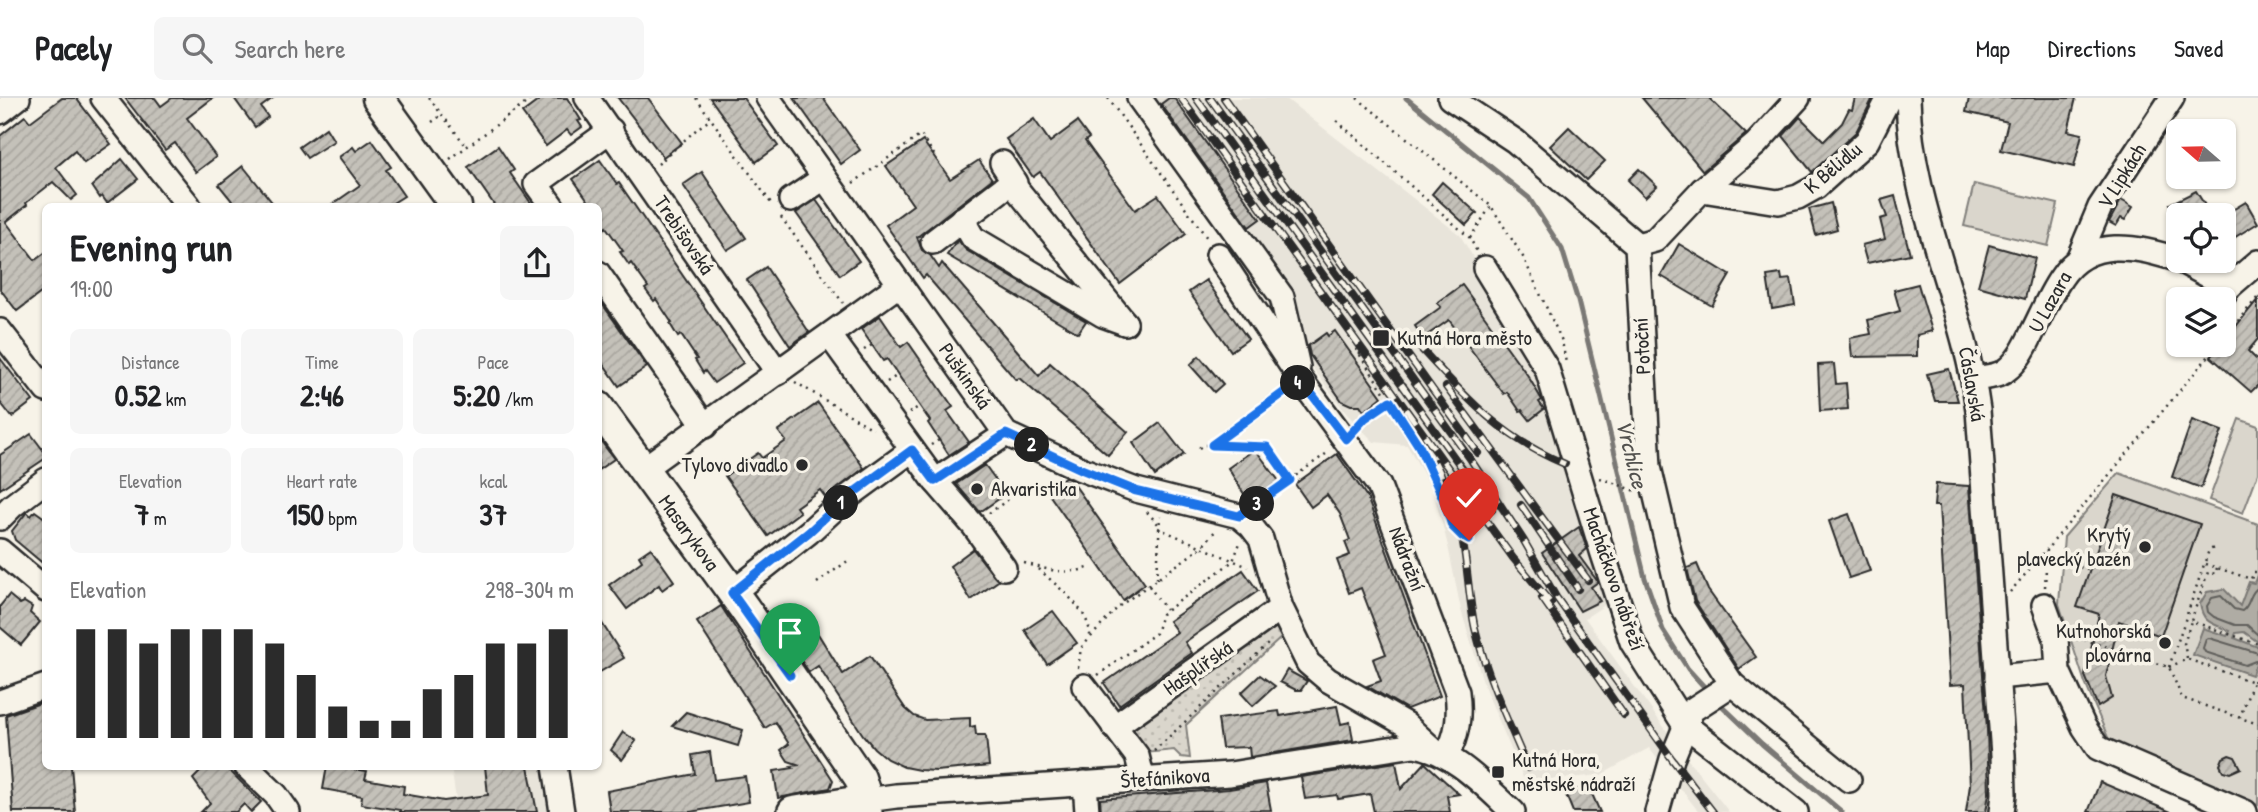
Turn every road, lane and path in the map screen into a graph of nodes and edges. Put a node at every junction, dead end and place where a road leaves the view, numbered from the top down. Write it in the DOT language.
graph roads {
  1 [pos="18,98"];
  2 [pos="103,98"];
  3 [pos="378,98"];
  4 [pos="429,98"];
  5 [pos="533,98"];
  6 [pos="587,98"];
  7 [pos="768,98"];
  8 [pos="1108,98"];
  9 [pos="1139,98"];
  10 [pos="1450,98"];
  11 [pos="1798,98"];
  12 [pos="1889,98"];
  13 [pos="1908,98"];
  14 [pos="2172,98"];
  15 [pos="0,112"];
  16 [pos="442,115"];
  17 [pos="711,119"];
  18 [pos="1337,121"];
  19 [pos="432,122"];
  20 [pos="1875,128"];
  21 [pos="611,130"];
  22 [pos="1910,131"];
  23 [pos="467,147"];
  24 [pos="937,159"];
  25 [pos="447,160"];
  26 [pos="662,162"];
  27 [pos="1002,163"];
  28 [pos="824,178"];
  29 [pos="850,184"];
  30 [pos="1015,187"];
  31 [pos="1702,190"];
  32 [pos="791,200"];
  33 [pos="187,203"];
  34 [pos="448,203"];
  35 [pos="550,203"];
  36 [pos="1491,206"];
  37 [pos="962,219"];
  38 [pos="1470,238"];
  39 [pos="933,242"];
  40 [pos="1637,244"];
  41 [pos="1219,255"];
  42 [pos="2166,256"];
  43 [pos="2079,257"];
  44 [pos="2258,262"];
  45 [pos="1485,268"];
  46 [pos="2198,273"];
  47 [pos="602,279"];
  48 [pos="900,284"];
  49 [pos="2217,287"];
  50 [pos="2231,287"];
  51 [pos="2258,297"];
  52 [pos="2236,323"];
  53 [pos="0,331"];
  54 [pos="830,336"];
  55 [pos="1378,340"];
  56 [pos="1356,349"];
  57 [pos="1359,354"];
  58 [pos="2208,357"];
  59 [pos="781,371"];
  60 [pos="1974,379"];
  61 [pos="1301,380"];
  62 [pos="1408,383"];
  63 [pos="42,385"];
  64 [pos="1389,399"];
  65 [pos="602,415"];
  66 [pos="705,426"];
  67 [pos="1006,434"];
  68 [pos="1341,443"];
  69 [pos="1212,445"];
  70 [pos="911,448"];
  71 [pos="1199,448"];
  72 [pos="643,469"];
  73 [pos="1600,478"];
  74 [pos="1290,480"];
  75 [pos="935,481"];
  76 [pos="42,483"];
  77 [pos="1032,484"];
  78 [pos="1636,491"];
  79 [pos="1456,496"];
  80 [pos="1161,499"];
  81 [pos="1234,515"];
  82 [pos="0,518"];
  83 [pos="971,525"];
  84 [pos="1158,528"];
  85 [pos="1202,547"];
  86 [pos="2216,547"];
  87 [pos="2047,549"];
  88 [pos="0,551"];
  89 [pos="2046,557"];
  90 [pos="849,560"];
  91 [pos="1233,561"];
  92 [pos="2205,564"];
  93 [pos="1091,567"];
  94 [pos="1247,567"];
  95 [pos="1004,568"];
  96 [pos="2217,568"];
  97 [pos="1039,569"];
  98 [pos="2089,570"];
  99 [pos="2258,572"];
  100 [pos="1063,573"];
  101 [pos="1157,580"];
  102 [pos="817,583"];
  103 [pos="1149,586"];
  104 [pos="42,587"];
  105 [pos="732,593"];
  106 [pos="2004,598"];
  107 [pos="2044,605"];
  108 [pos="1166,610"];
  109 [pos="1285,616"];
  110 [pos="2191,621"];
  111 [pos="2056,638"];
  112 [pos="2258,644"];
  113 [pos="1081,648"];
  114 [pos="2187,659"];
  115 [pos="2169,667"];
  116 [pos="2258,667"];
  117 [pos="2058,671"];
  118 [pos="1997,677"];
  119 [pos="2252,682"];
  120 [pos="1084,686"];
  121 [pos="42,687"];
  122 [pos="1727,687"];
  123 [pos="0,702"];
  124 [pos="1688,717"];
  125 [pos="2239,718"];
  126 [pos="2258,724"];
  127 [pos="1114,727"];
  128 [pos="1162,744"];
  129 [pos="1439,752"];
  130 [pos="250,770"];
  131 [pos="556,770"];
  132 [pos="1143,780"];
  133 [pos="1849,780"];
  134 [pos="1085,783"];
  135 [pos="869,806"];
  136 [pos="288,812"];
  137 [pos="562,812"];
  138 [pos="793,812"];
  139 [pos="1087,812"];
  140 [pos="1513,812"];
  141 [pos="1657,812"];
  142 [pos="1796,812"];
  143 [pos="2002,812"];
  144 [pos="2245,812"];
  1 -- 15 [label="street"];
  2 -- 33 [label="street"];
  3 -- 34 [label="main road"];
  4 -- 16 [label="path"];
  5 -- 23 [label="path"];
  6 -- 21 [label="street, Trebišovská"];
  7 -- 28 [label="street, Puškinská"];
  8 -- 41 [label="path"];
  9 -- 61 [label="street, Nádražní"];
  10 -- 40 [label="street"];
  11 -- 31 [label="street"];
  12 -- 20 [label="street, K Bělidlu"];
  13 -- 22 [label="street, Čáslavská"];
  14 -- 43 [label="street, V Lipkách"];
  16 -- 19 [label="path"];
  16 -- 23 [label="path"];
  17 -- 26 [label="path"];
  18 -- 38 [label="path"];
  20 -- 22 [label="street, K Bělidlu"];
  20 -- 31 [label="street, K Bělidlu"];
  21 -- 35 [label="street"];
  21 -- 59 [label="street, Trebišovská"];
  22 -- 60 [label="street, Čáslavská"];
  23 -- 25 [label="path"];
  24 -- 29 [label="path"];
  27 -- 30 [label="street"];
  28 -- 32 [label="street"];
  28 -- 48 [label="street, Puškinská"];
  30 -- 37 [label="street"];
  30 -- 37 [label="street"];
  31 -- 40 [label="street"];
  36 -- 38 [label="path"];
  37 -- 39 [label="street"];
  38 -- 45 [label="path"];
  40 -- 122 [label="street, Potoční"];
  41 -- 61 [label="street, Nádražní"];
  42 -- 43 [label="street, U Lazara"];
  43 -- 60 [label="street, U Lazara"];
  44 -- 50 [label="street, U Lazara"];
  45 -- 124 [label="street, Macháčkovo nábřeží"];
  46 -- 49 [label="street, U Lazara"];
  47 -- 66 [label="street"];
  48 -- 54 [label="street"];
  48 -- 67 [label="street, Puškinská"];
  51 -- 52 [label="path"];
  53 -- 63 [label="street"];
  54 -- 59 [label="street"];
  54 -- 70 [label="street"];
  55 -- 57 [label="path"];
  56 -- 57 [label="path"];
  57 -- 64 [label="path"];
  58 -- 87 [label="path"];
  59 -- 66 [label="street"];
  59 -- 70 [label="path"];
  60 -- 118 [label="street, Čáslavská"];
  61 -- 68 [label="street, Nádražní"];
  61 -- 69 [label="path"];
  62 -- 64 [label="path"];
  64 -- 68 [label="path"];
  64 -- 79 [label="path"];
  65 -- 72 [label="main road, Masarykova"];
  66 -- 72 [label="street"];
  67 -- 75 [label="street"];
  67 -- 80 [label="street, Puškinská"];
  68 -- 74 [label="path"];
  68 -- 129 [label="street, Nádražní"];
  69 -- 71 [label="path"];
  69 -- 74 [label="path"];
  70 -- 75 [label="street"];
  70 -- 105 [label="street"];
  72 -- 105 [label="main road, Masarykova"];
  73 -- 78 [label="path"];
  74 -- 81 [label="path"];
  75 -- 83 [label="street"];
  76 -- 82 [label="street"];
  77 -- 83 [label="path"];
  80 -- 81 [label="street, Puškinská"];
  80 -- 84 [label="path"];
  81 -- 85 [label="path"];
  81 -- 109 [label="street"];
  83 -- 95 [label="street"];
  84 -- 85 [label="path"];
  84 -- 101 [label="path"];
  85 -- 91 [label="path"];
  85 -- 101 [label="path"];
  86 -- 92 [label="path"];
  87 -- 89 [label="path"];
  87 -- 106 [label="path"];
  88 -- 104 [label="street"];
  89 -- 98 [label="path"];
  89 -- 107 [label="path"];
  90 -- 102 [label="path"];
  91 -- 94 [label="path"];
  91 -- 108 [label="path"];
  92 -- 96 [label="path"];
  92 -- 115 [label="path"];
  93 -- 100 [label="path"];
  96 -- 99 [label="path"];
  96 -- 110 [label="path"];
  97 -- 113 [label="path"];
  101 -- 103 [label="path"];
  103 -- 108 [label="path"];
  103 -- 113 [label="path"];
  105 -- 135 [label="main road, Masarykova"];
  107 -- 111 [label="street"];
  108 -- 120 [label="path"];
  109 -- 127 [label="street, Hašplířská"];
  109 -- 128 [label="path"];
  109 -- 129 [label="street"];
  110 -- 112 [label="path"];
  110 -- 114 [label="path"];
  111 -- 115 [label="path"];
  111 -- 117 [label="street"];
  113 -- 120 [label="path"];
  114 -- 115 [label="path"];
  114 -- 119 [label="path"];
  115 -- 125 [label="path"];
  116 -- 119 [label="path"];
  117 -- 118 [label="street"];
  117 -- 144 [label="street"];
  118 -- 143 [label="street, Čáslavská"];
  119 -- 125 [label="path"];
  120 -- 127 [label="street"];
  121 -- 123 [label="street"];
  122 -- 124 [label="street"];
  122 -- 133 [label="street, Potoční"];
  124 -- 141 [label="street"];
  124 -- 142 [label="street, Macháčkovo nábřeží"];
  125 -- 126 [label="path"];
  127 -- 132 [label="street"];
  129 -- 132 [label="street, Štefánikova"];
  129 -- 140 [label="street"];
  130 -- 136 [label="street"];
  131 -- 137 [label="street"];
  132 -- 134 [label="street, Štefánikova"];
  134 -- 135 [label="street, Štefánikova"];
  134 -- 139 [label="street"];
  135 -- 138 [label="main road, Štefánikova"];
}
